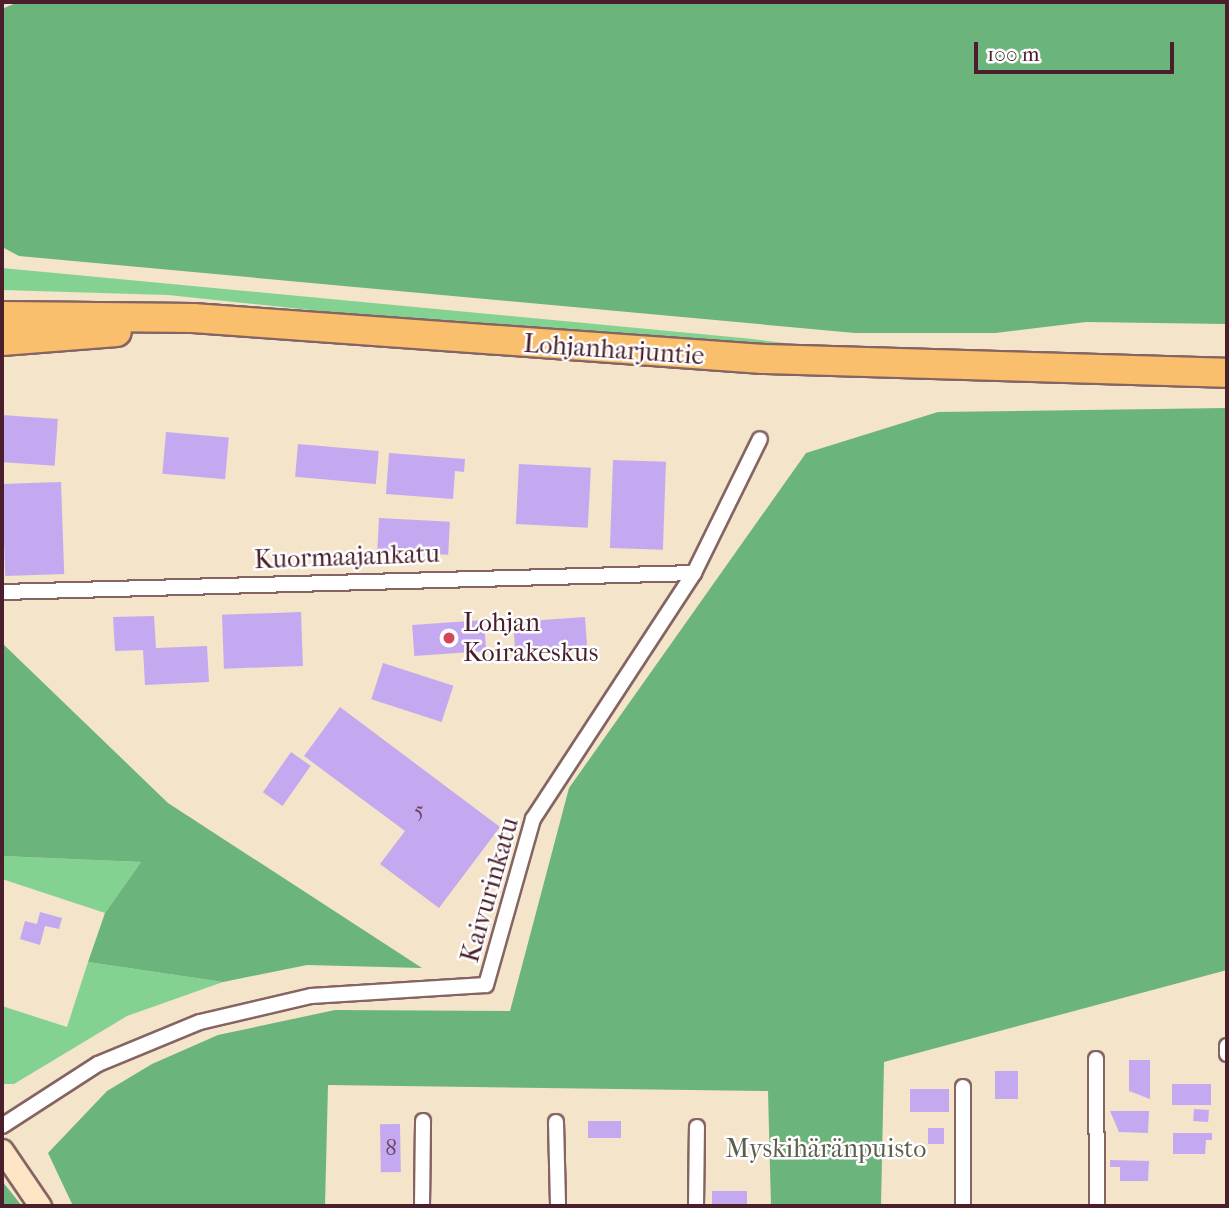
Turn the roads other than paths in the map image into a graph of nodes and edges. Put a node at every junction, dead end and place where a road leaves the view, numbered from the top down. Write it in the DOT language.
graph roads {
  1 [pos="2,300"];
  2 [pos="2,316"];
  3 [pos="268,323"];
  4 [pos="379,332"];
  5 [pos="2,341"];
  6 [pos="1227,373"];
  7 [pos="760,439"];
  8 [pos="694,573"];
  9 [pos="2,592"];
  10 [pos="1227,1046"];
  11 [pos="1227,1054"];
  12 [pos="1096,1059"];
  13 [pos="963,1087"];
  14 [pos="423,1121"];
  15 [pos="556,1122"];
  16 [pos="2,1126"];
  17 [pos="697,1127"];
  18 [pos="2,1150"];
  19 [pos="40,1206"];
  20 [pos="422,1206"];
  21 [pos="558,1206"];
  22 [pos="696,1206"];
  23 [pos="963,1206"];
  24 [pos="1097,1206"];
  1 -- 3 [label="highway"];
  2 -- 3 [label="highway, Lohjanharjuntie"];
  3 -- 4 [label="highway, Lohjanharjuntie"];
  4 -- 5 [label="highway"];
  4 -- 6 [label="highway, Lohjanharjuntie"];
  7 -- 8 [label="street, Kaivurinkatu"];
  8 -- 9 [label="street, Kuormaajankatu"];
  8 -- 16 [label="street, Kaivurinkatu"];
  10 -- 11 [label="street"];
  12 -- 24 [label="street"];
  13 -- 23 [label="street"];
  14 -- 20 [label="street"];
  15 -- 21 [label="street"];
  17 -- 22 [label="street"];
  18 -- 19 [label="street"];
}
